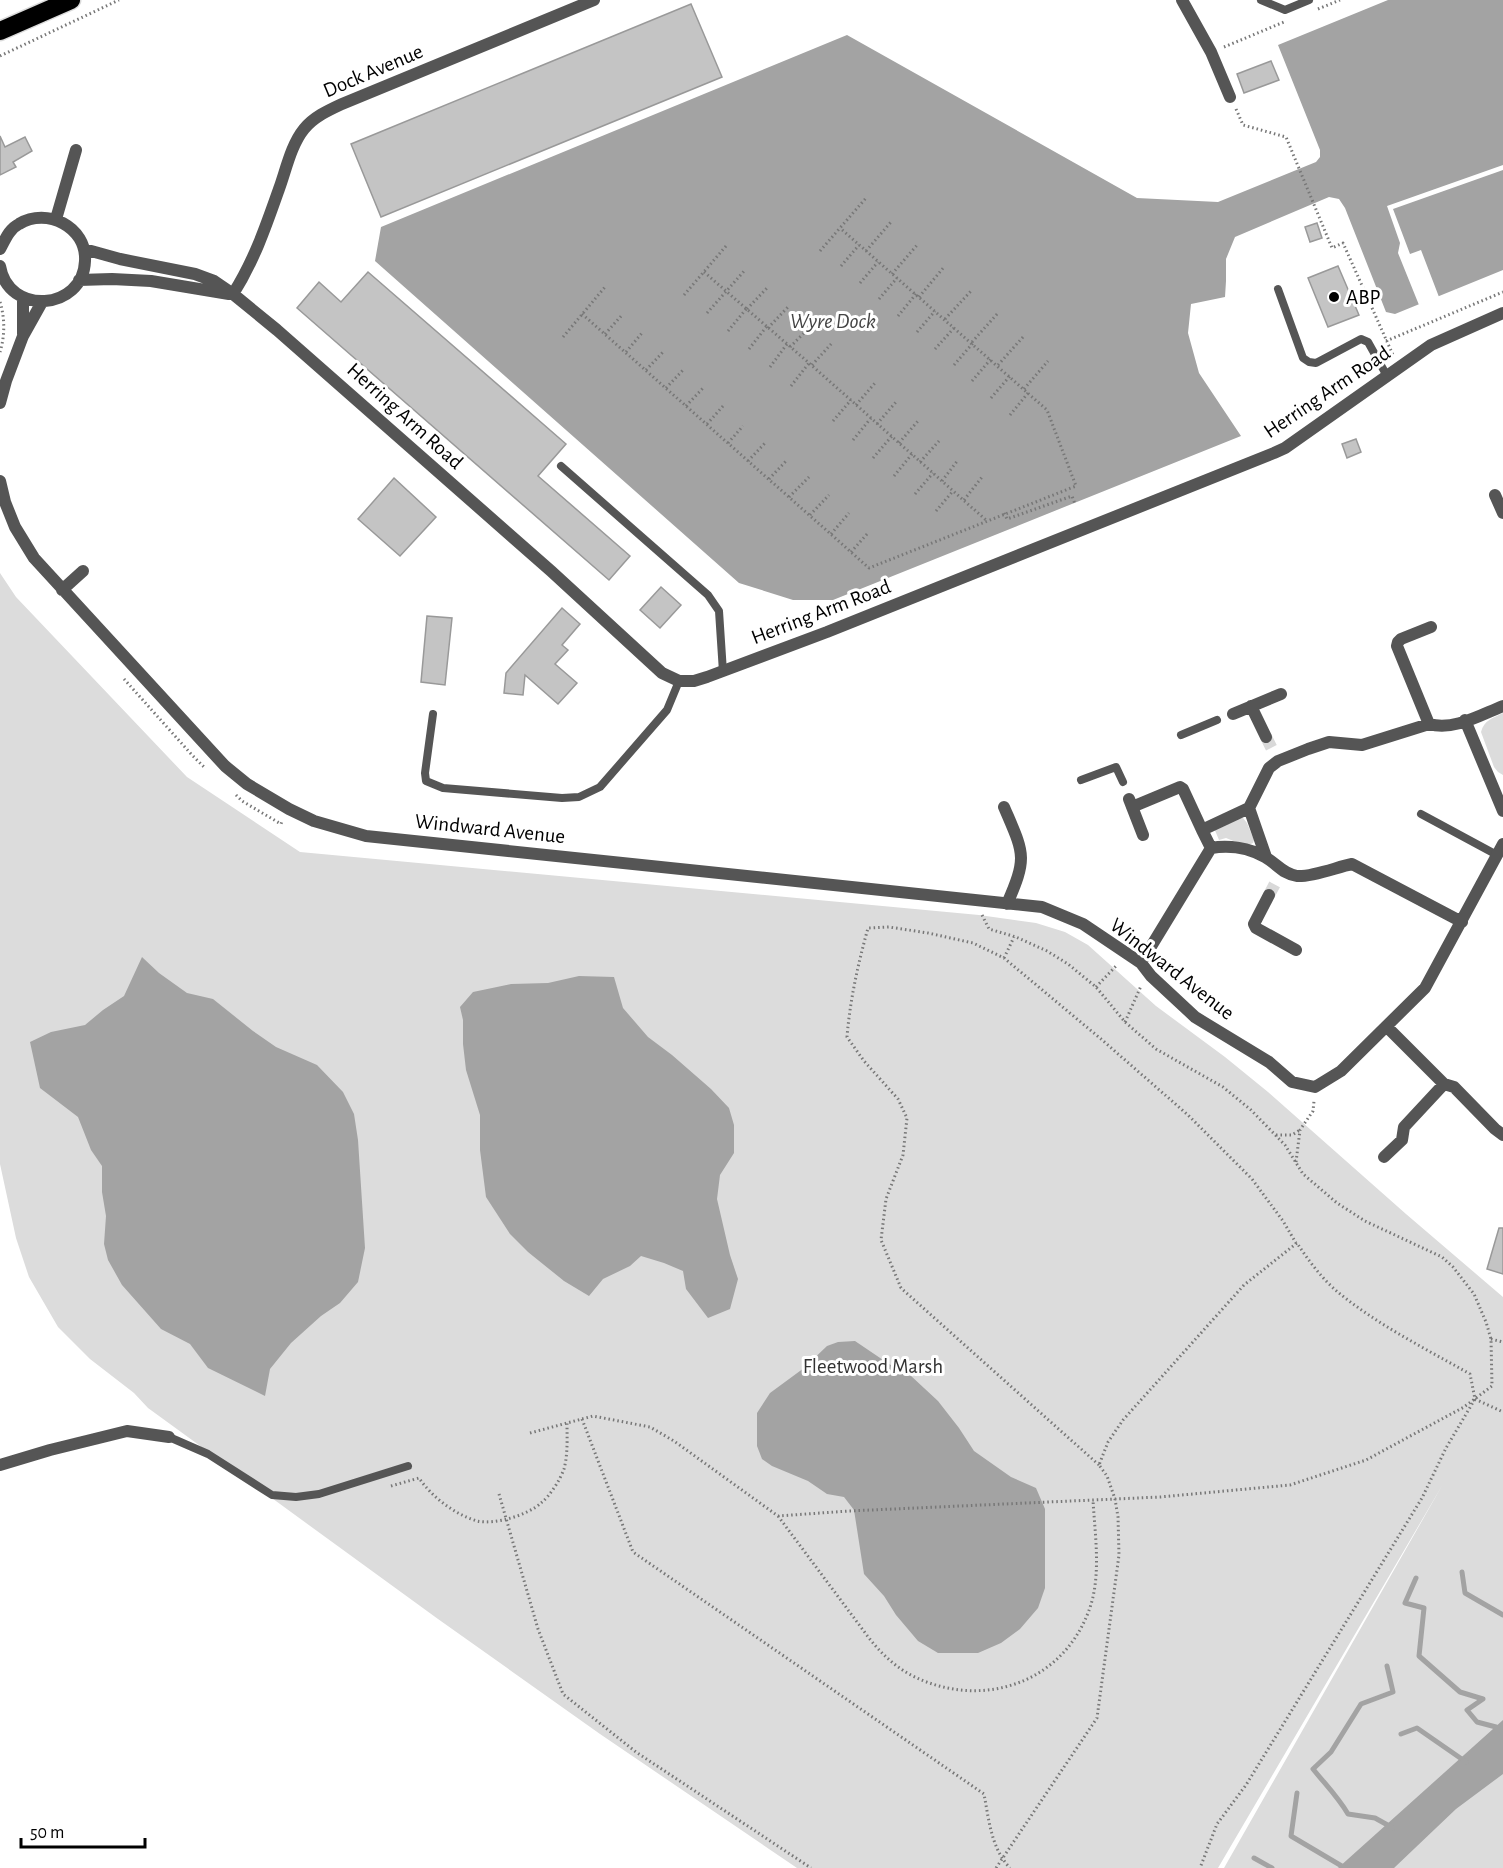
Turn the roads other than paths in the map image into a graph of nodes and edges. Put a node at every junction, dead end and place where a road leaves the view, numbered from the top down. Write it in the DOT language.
graph roads {
  1 [pos="71,0"];
  2 [pos="594,0"];
  3 [pos="1182,0"];
  4 [pos="1261,0"];
  5 [pos="1309,0"];
  6 [pos="0,31"];
  7 [pos="1230,97"];
  8 [pos="76,150"];
  9 [pos="56,219"];
  10 [pos="5,232"];
  11 [pos="0,249"];
  12 [pos="84,249"];
  13 [pos="0,267"];
  14 [pos="79,280"];
  15 [pos="1278,289"];
  16 [pos="233,294"];
  17 [pos="23,298"];
  18 [pos="42,302"];
  19 [pos="1503,313"];
  20 [pos="23,336"];
  21 [pos="1387,376"];
  22 [pos="0,403"];
  23 [pos="561,466"];
  24 [pos="0,481"];
  25 [pos="1495,495"];
  26 [pos="3,503"];
  27 [pos="1503,513"];
  28 [pos="83,571"];
  29 [pos="62,590"];
  30 [pos="1431,627"];
  31 [pos="723,672"];
  32 [pos="680,681"];
  33 [pos="1281,694"];
  34 [pos="1251,706"];
  35 [pos="1503,706"];
  36 [pos="433,714"];
  37 [pos="1233,714"];
  38 [pos="1217,720"];
  39 [pos="1465,720"];
  40 [pos="1429,724"];
  41 [pos="1181,735"];
  42 [pos="1266,737"];
  43 [pos="1081,780"];
  44 [pos="1123,782"];
  45 [pos="1500,793"];
  46 [pos="1004,807"];
  47 [pos="1249,808"];
  48 [pos="1503,811"];
  49 [pos="1421,814"];
  50 [pos="1202,830"];
  51 [pos="1143,835"];
  52 [pos="1211,848"];
  53 [pos="1500,850"];
  54 [pos="1266,857"];
  55 [pos="1269,895"];
  56 [pos="1008,904"];
  57 [pos="1462,922"];
  58 [pos="1296,950"];
  59 [pos="1141,963"];
  60 [pos="1387,1027"];
  61 [pos="1444,1084"];
  62 [pos="1503,1135"];
  63 [pos="1384,1157"];
  64 [pos="169,1437"];
  65 [pos="0,1465"];
  66 [pos="408,1466"];
  1 -- 6 [label="highway"];
  2 -- 16 [label="street, Dock Avenue"];
  3 -- 7 [label="street"];
  4 -- 5 [label="lane"];
  8 -- 9 [label="street"];
  9 -- 10 [label="street"];
  9 -- 12 [label="street"];
  10 -- 11 [label="street"];
  12 -- 14 [label="street"];
  12 -- 16 [label="street, Herring Arm Road"];
  13 -- 17 [label="street"];
  14 -- 16 [label="street, Herring Arm Road"];
  14 -- 18 [label="street"];
  15 -- 21 [label="lane"];
  16 -- 32 [label="street, Herring Arm Road"];
  17 -- 18 [label="street"];
  17 -- 20 [label="street"];
  18 -- 20 [label="street"];
  19 -- 21 [label="street, Herring Arm Road"];
  20 -- 22 [label="street"];
  21 -- 31 [label="street, Herring Arm Road"];
  23 -- 31 [label="lane"];
  24 -- 26 [label="street, Windward Avenue"];
  25 -- 27 [label="street"];
  26 -- 29 [label="street, Windward Avenue"];
  28 -- 29 [label="street"];
  29 -- 56 [label="street, Windward Avenue"];
  30 -- 40 [label="street"];
  31 -- 32 [label="street, Herring Arm Road"];
  32 -- 36 [label="lane"];
  33 -- 34 [label="street"];
  34 -- 37 [label="street"];
  34 -- 42 [label="street"];
  35 -- 39 [label="street"];
  38 -- 41 [label="lane"];
  39 -- 40 [label="street"];
  39 -- 45 [label="street"];
  40 -- 47 [label="street"];
  43 -- 44 [label="lane"];
  45 -- 48 [label="street"];
  46 -- 56 [label="street"];
  47 -- 50 [label="street"];
  47 -- 54 [label="street"];
  49 -- 53 [label="lane"];
  50 -- 51 [label="street"];
  50 -- 52 [label="street"];
  52 -- 54 [label="street"];
  52 -- 59 [label="street"];
  53 -- 57 [label="street"];
  54 -- 57 [label="street"];
  55 -- 58 [label="street"];
  56 -- 59 [label="street, Windward Avenue"];
  57 -- 60 [label="street"];
  59 -- 60 [label="street, Windward Avenue"];
  60 -- 61 [label="street"];
  61 -- 62 [label="street"];
  61 -- 63 [label="street"];
  64 -- 65 [label="street"];
  64 -- 66 [label="lane"];
}
